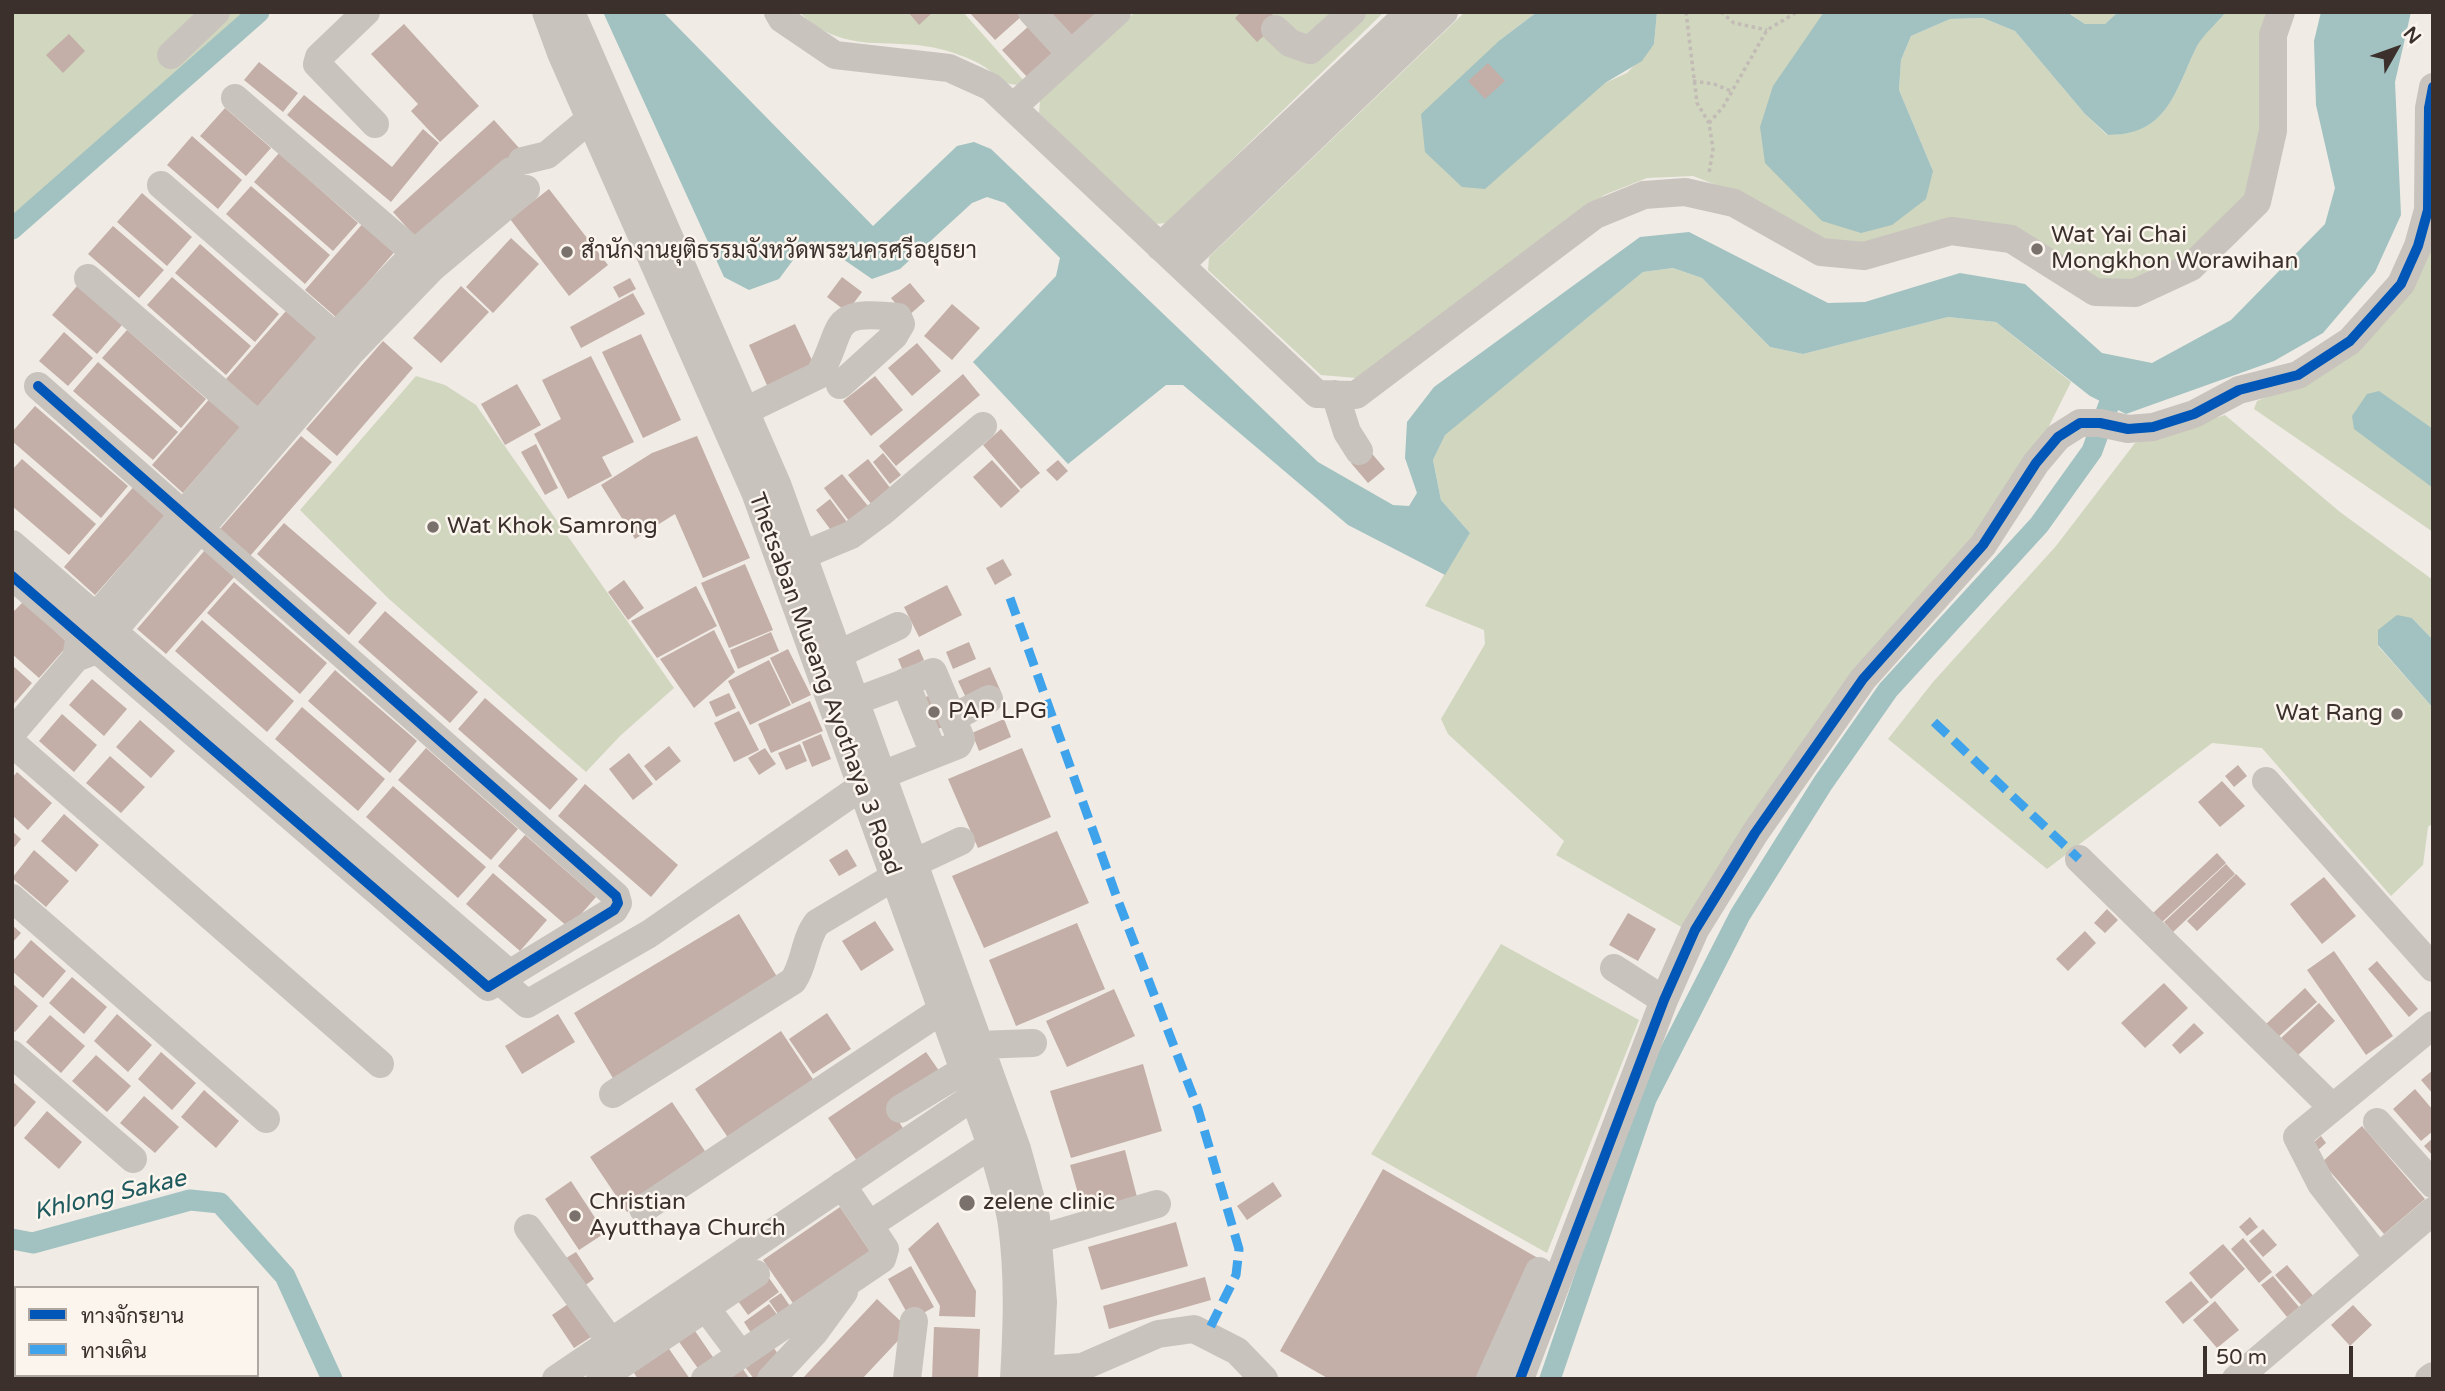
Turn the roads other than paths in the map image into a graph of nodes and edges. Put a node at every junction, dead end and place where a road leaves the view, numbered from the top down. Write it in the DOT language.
graph roads {
  1 [pos="216,12"];
  2 [pos="366,12"];
  3 [pos="546,12"];
  4 [pos="571,12"];
  5 [pos="778,12"];
  6 [pos="1032,12"];
  7 [pos="1117,12"];
  8 [pos="1352,12"];
  9 [pos="1444,12"];
  10 [pos="2281,12"];
  11 [pos="1395,17"];
  12 [pos="1275,29"];
  13 [pos="1071,54"];
  14 [pos="171,55"];
  15 [pos="2433,87"];
  16 [pos="235,98"];
  17 [pos="1013,107"];
  18 [pos="590,119"];
  19 [pos="375,124"];
  20 [pos="160,185"];
  21 [pos="2430,196"];
  22 [pos="1170,256"];
  23 [pos="424,260"];
  24 [pos="88,278"];
  25 [pos="344,344"];
  26 [pos="840,385"];
  27 [pos="38,386"];
  28 [pos="1335,394"];
  29 [pos="745,411"];
  30 [pos="983,426"];
  31 [pos="267,433"];
  32 [pos="1359,451"];
  33 [pos="192,521"];
  34 [pos="14,549"];
  35 [pos="803,555"];
  36 [pos="12,576"];
  37 [pos="43,587"];
  38 [pos="898,626"];
  39 [pos="92,638"];
  40 [pos="839,654"];
  41 [pos="905,682"];
  42 [pos="989,699"];
  43 [pos="856,701"];
  44 [pos="953,718"];
  45 [pos="12,733"];
  46 [pos="12,743"];
  47 [pos="934,754"];
  48 [pos="868,771"];
  49 [pos="2266,781"];
  50 [pos="961,841"];
  51 [pos="2079,859"];
  52 [pos="904,870"];
  53 [pos="12,898"];
  54 [pos="1614,968"];
  55 [pos="2433,968"];
  56 [pos="505,977"];
  57 [pos="1664,1000"];
  58 [pos="942,1010"];
  59 [pos="2433,1025"];
  60 [pos="1033,1042"];
  61 [pos="979,1045"];
  62 [pos="12,1055"];
  63 [pos="380,1064"];
  64 [pos="964,1070"];
  65 [pos="613,1094"];
  66 [pos="973,1097"];
  67 [pos="2332,1108"];
  68 [pos="900,1109"];
  69 [pos="266,1119"];
  70 [pos="2378,1122"];
  71 [pos="991,1145"];
  72 [pos="133,1159"];
  73 [pos="2433,1184"];
  74 [pos="842,1185"];
  75 [pos="1157,1205"];
  76 [pos="643,1209"];
  77 [pos="2431,1216"];
  78 [pos="869,1225"];
  79 [pos="528,1228"];
  80 [pos="1038,1239"];
  81 [pos="2378,1257"];
  82 [pos="1539,1271"];
  83 [pos="756,1274"];
  84 [pos="856,1276"];
  85 [pos="706,1308"];
  86 [pos="914,1321"];
  87 [pos="611,1342"];
  88 [pos="741,1355"];
  89 [pos="1031,1376"];
  90 [pos="556,1379"];
  91 [pos="600,1379"];
  92 [pos="705,1379"];
  93 [pos="771,1379"];
  94 [pos="907,1379"];
  95 [pos="1264,1379"];
  96 [pos="1490,1379"];
  97 [pos="1520,1379"];
  98 [pos="2236,1379"];
  1 -- 14 [label="street"];
  2 -- 19 [label="street"];
  3 -- 18 [label="street, Thetsaban Mueang Ayothaya 3 Road"];
  4 -- 29 [label="street, Thetsaban Mueang Ayothaya 3 Road"];
  5 -- 17 [label="street"];
  6 -- 13 [label="street"];
  7 -- 13 [label="street"];
  8 -- 12 [label="street"];
  9 -- 22 [label="street"];
  10 -- 28 [label="street"];
  11 -- 22 [label="street"];
  13 -- 17 [label="street"];
  15 -- 21 [label="street"];
  16 -- 23 [label="street"];
  17 -- 22 [label="street"];
  18 -- 23 [label="street"];
  18 -- 48 [label="street, Thetsaban Mueang Ayothaya 3 Road"];
  20 -- 25 [label="street"];
  21 -- 57 [label="street"];
  22 -- 28 [label="street"];
  23 -- 25 [label="street"];
  24 -- 31 [label="street"];
  25 -- 31 [label="street"];
  26 -- 29 [label="street"];
  27 -- 33 [label="street"];
  28 -- 32 [label="street"];
  29 -- 35 [label="street, Thetsaban Mueang Ayothaya 3 Road"];
  30 -- 35 [label="street"];
  31 -- 33 [label="street"];
  33 -- 39 [label="street"];
  33 -- 56 [label="street"];
  34 -- 37 [label="street"];
  35 -- 40 [label="street, Thetsaban Mueang Ayothaya 3 Road"];
  36 -- 37 [label="street"];
  37 -- 39 [label="street"];
  38 -- 40 [label="street"];
  39 -- 45 [label="street"];
  39 -- 56 [label="street"];
  40 -- 43 [label="street, Thetsaban Mueang Ayothaya 3 Road"];
  41 -- 43 [label="street"];
  41 -- 44 [label="street"];
  41 -- 47 [label="street"];
  42 -- 44 [label="street"];
  43 -- 48 [label="street, Thetsaban Mueang Ayothaya 3 Road"];
  44 -- 47 [label="street"];
  46 -- 63 [label="street"];
  47 -- 48 [label="street"];
  48 -- 52 [label="street, Thetsaban Mueang Ayothaya 3 Road"];
  48 -- 56 [label="street"];
  49 -- 55 [label="street"];
  50 -- 52 [label="street"];
  51 -- 67 [label="street"];
  52 -- 58 [label="street, Thetsaban Mueang Ayothaya 3 Road"];
  52 -- 61 [label="street, Thetsaban Mueang Ayothaya 3 Road"];
  52 -- 65 [label="street"];
  53 -- 69 [label="street"];
  54 -- 57 [label="street"];
  57 -- 97 [label="street"];
  58 -- 64 [label="street, Thetsaban Mueang Ayothaya 3 Road"];
  58 -- 76 [label="street"];
  59 -- 67 [label="street"];
  60 -- 61 [label="street"];
  61 -- 80 [label="street, Thetsaban Mueang Ayothaya 3 Road"];
  62 -- 72 [label="street"];
  64 -- 66 [label="street, Thetsaban Mueang Ayothaya 3 Road"];
  64 -- 68 [label="street"];
  66 -- 71 [label="street, Thetsaban Mueang Ayothaya 3 Road"];
  66 -- 74 [label="street"];
  67 -- 81 [label="street"];
  70 -- 73 [label="street"];
  71 -- 78 [label="street"];
  71 -- 89 [label="street, Thetsaban Mueang Ayothaya 3 Road"];
  74 -- 78 [label="street"];
  74 -- 87 [label="street"];
  75 -- 80 [label="street"];
  77 -- 81 [label="street"];
  78 -- 84 [label="street"];
  79 -- 87 [label="street"];
  80 -- 89 [label="street, Thetsaban Mueang Ayothaya 3 Road"];
  81 -- 98 [label="street"];
  82 -- 96 [label="street"];
  83 -- 85 [label="street"];
  84 -- 88 [label="street"];
  84 -- 93 [label="street"];
  85 -- 88 [label="street"];
  85 -- 91 [label="street"];
  86 -- 94 [label="street"];
  87 -- 90 [label="street"];
  88 -- 92 [label="street"];
  89 -- 95 [label="street"];
}
